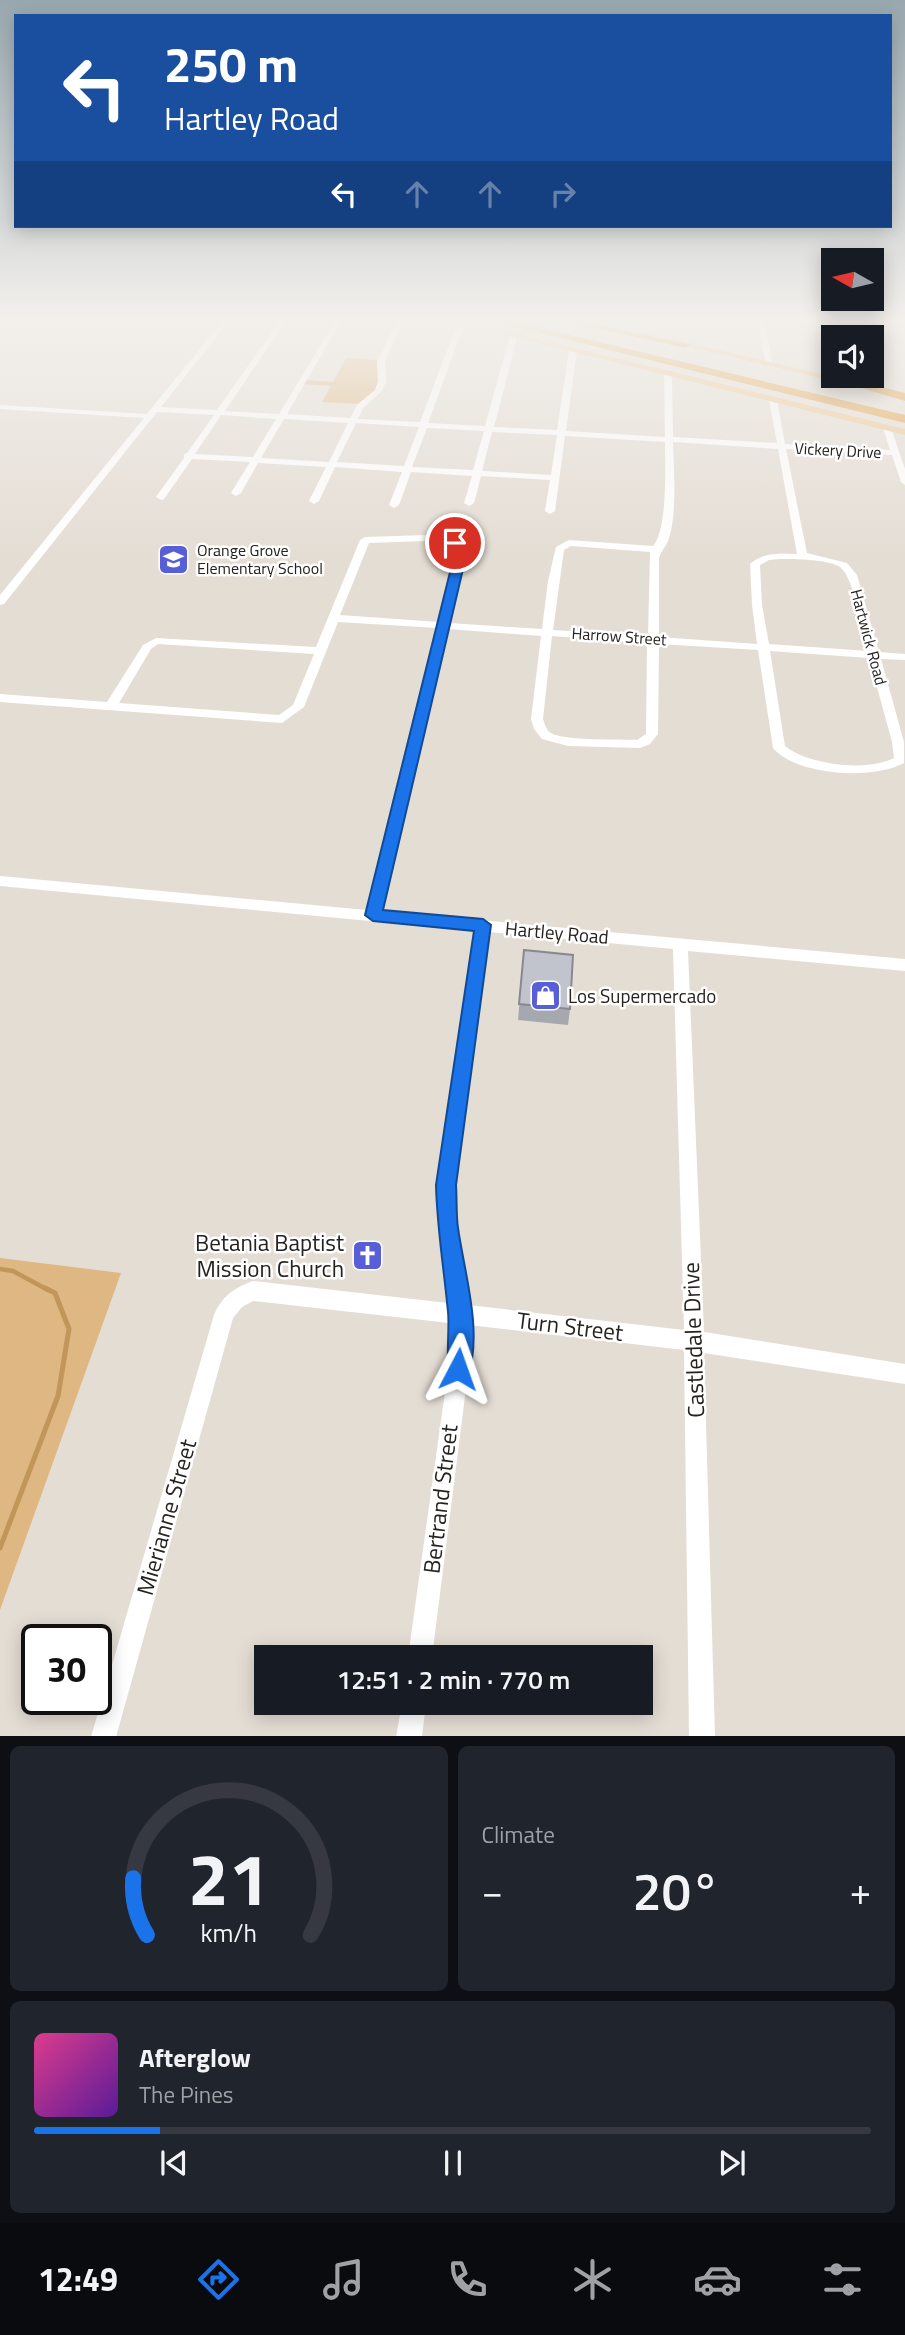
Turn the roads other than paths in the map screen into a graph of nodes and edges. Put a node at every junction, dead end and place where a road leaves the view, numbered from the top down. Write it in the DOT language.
graph roads {
  1 [pos="164,397"];
  2 [pos="229,397"];
  3 [pos="292,397"];
  4 [pos="371,397"];
  5 [pos="433,397"];
  6 [pos="497,397"];
  7 [pos="566,397"];
  8 [pos="668,397"];
  9 [pos="761,397"];
  10 [pos="809,397"];
  11 [pos="842,397"];
  12 [pos="867,397"];
  13 [pos="773,400"];
  14 [pos="905,406"];
  15 [pos="0,407"];
  16 [pos="905,412"];
  17 [pos="151,413"];
  18 [pos="218,413"];
  19 [pos="281,416"];
  20 [pos="851,419"];
  21 [pos="905,419"];
  22 [pos="353,420"];
  23 [pos="423,424"];
  24 [pos="489,428"];
  25 [pos="887,428"];
  26 [pos="905,430"];
  27 [pos="561,435"];
  28 [pos="669,440"];
  29 [pos="780,447"];
  30 [pos="894,453"];
  31 [pos="187,456"];
  32 [pos="255,460"];
  33 [pos="332,464"];
  34 [pos="407,469"];
  35 [pos="477,473"];
  36 [pos="554,478"];
  37 [pos="905,482"];
  38 [pos="236,493"];
  39 [pos="160,497"];
  40 [pos="314,501"];
  41 [pos="469,503"];
  42 [pos="394,505"];
  43 [pos="550,511"];
  44 [pos="656,549"];
  45 [pos="807,558"];
  46 [pos="2,596"];
  47 [pos="332,618"];
  48 [pos="444,624"];
  49 [pos="549,631"];
  50 [pos="653,639"];
  51 [pos="764,647"];
  52 [pos="320,651"];
  53 [pos="874,655"];
  54 [pos="905,657"];
  55 [pos="0,698"];
  56 [pos="111,706"];
  57 [pos="0,881"];
  58 [pos="373,915"];
  59 [pos="483,925"];
  60 [pos="680,944"];
  61 [pos="905,965"];
  62 [pos="235,1300"];
  63 [pos="460,1313"];
  64 [pos="694,1341"];
  65 [pos="905,1374"];
  66 [pos="422,1645"];
  67 [pos="412,1715"];
  68 [pos="103,1736"];
  69 [pos="409,1736"];
  70 [pos="702,1736"];
  1 -- 17 [label="street"];
  2 -- 18 [label="street"];
  3 -- 19 [label="street"];
  4 -- 22 [label="street"];
  5 -- 23 [label="street"];
  6 -- 24 [label="street"];
  7 -- 27 [label="street"];
  8 -- 28 [label="street"];
  9 -- 13 [label="main road"];
  10 -- 21 [label="highway"];
  11 -- 16 [label="highway"];
  12 -- 14 [label="highway"];
  13 -- 20 [label="main road"];
  13 -- 29 [label="street"];
  15 -- 17 [label="street, Vickery Drive"];
  17 -- 18 [label="street, Vickery Drive"];
  17 -- 46 [label="street"];
  18 -- 19 [label="street, Vickery Drive"];
  18 -- 31 [label="street"];
  19 -- 22 [label="street, Vickery Drive"];
  19 -- 32 [label="street"];
  20 -- 25 [label="main road"];
  20 -- 26 [label="highway"];
  22 -- 23 [label="street, Vickery Drive"];
  22 -- 33 [label="street"];
  23 -- 24 [label="street, Vickery Drive"];
  23 -- 34 [label="street"];
  24 -- 27 [label="street, Vickery Drive"];
  24 -- 35 [label="street"];
  25 -- 26 [label="main road"];
  25 -- 30 [label="street"];
  27 -- 28 [label="street, Vickery Drive"];
  27 -- 36 [label="street"];
  28 -- 29 [label="street, Vickery Drive"];
  28 -- 44 [label="street"];
  29 -- 30 [label="street, Vickery Drive"];
  29 -- 45 [label="street"];
  30 -- 37 [label="street"];
  31 -- 32 [label="street"];
  31 -- 39 [label="street"];
  32 -- 33 [label="street"];
  32 -- 38 [label="street"];
  33 -- 34 [label="street"];
  33 -- 40 [label="street"];
  34 -- 35 [label="street"];
  34 -- 42 [label="street"];
  35 -- 36 [label="street"];
  35 -- 41 [label="street"];
  36 -- 43 [label="street"];
  44 -- 49 [label="street"];
  44 -- 50 [label="street"];
  45 -- 51 [label="street"];
  45 -- 53 [label="street, Hartwick Road"];
  47 -- 48 [label="street, Harrow Street"];
  47 -- 48 [label="street"];
  47 -- 52 [label="street"];
  48 -- 49 [label="street, Harrow Street"];
  48 -- 58 [label="street"];
  49 -- 50 [label="street, Harrow Street"];
  49 -- 50 [label="street"];
  50 -- 51 [label="street, Harrow Street"];
  51 -- 53 [label="street, Harrow Street"];
  51 -- 53 [label="street, Hartwick Road"];
  52 -- 56 [label="street"];
  52 -- 56 [label="street"];
  53 -- 54 [label="street, Harrow Street"];
  55 -- 56 [label="street"];
  57 -- 58 [label="street, Hartley Road"];
  58 -- 59 [label="street, Hartley Road"];
  59 -- 60 [label="street, Hartley Road"];
  59 -- 63 [label="street, Bertrand Street"];
  60 -- 61 [label="street, Hartley Road"];
  60 -- 64 [label="street, Castledale Drive"];
  62 -- 63 [label="street, Turn Street"];
  62 -- 68 [label="street, Mierianne Street"];
  63 -- 64 [label="street, Turn Street"];
  63 -- 66 [label="street, Bertrand Street"];
  64 -- 65 [label="street, Turn Street"];
  64 -- 70 [label="street, Castledale Drive"];
  67 -- 69 [label="street"];
}
